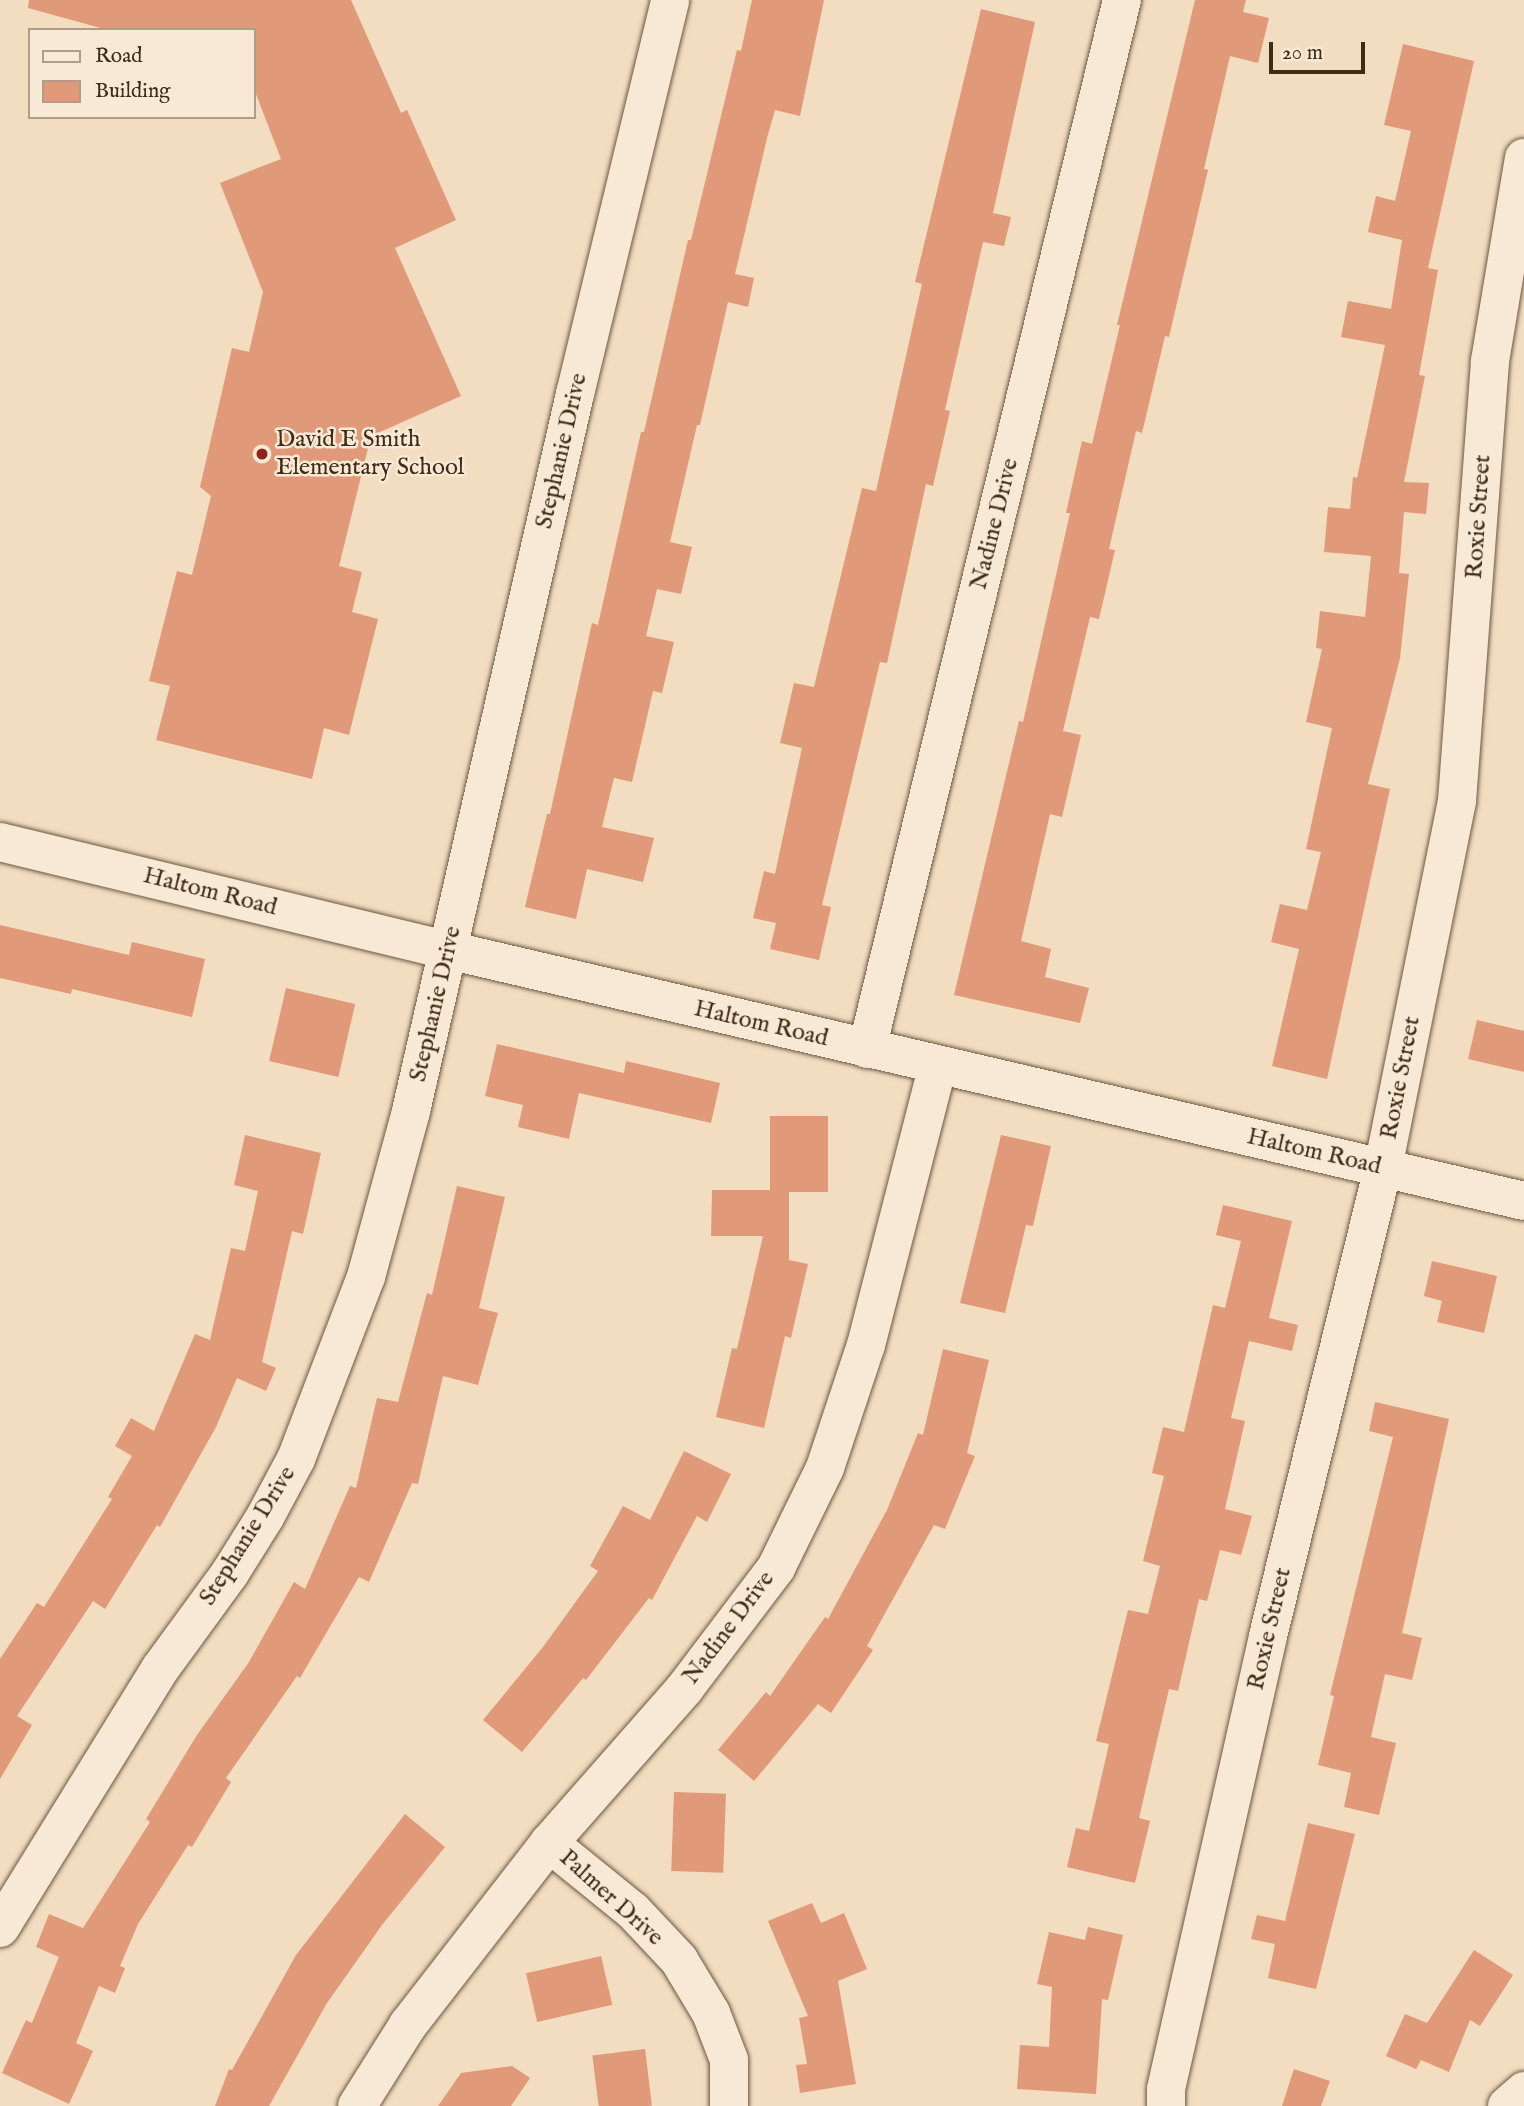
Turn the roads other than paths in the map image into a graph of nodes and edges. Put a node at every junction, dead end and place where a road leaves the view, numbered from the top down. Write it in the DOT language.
graph roads {
  1 [pos="670,0"];
  2 [pos="1122,0"];
  3 [pos="1524,158"];
  4 [pos="0,842"];
  5 [pos="448,950"];
  6 [pos="867,1049"];
  7 [pos="938,1065"];
  8 [pos="1383,1168"];
  9 [pos="1524,1201"];
  10 [pos="549,1843"];
  11 [pos="0,1928"];
  12 [pos="1524,2091"];
  13 [pos="357,2106"];
  14 [pos="729,2106"];
  15 [pos="1166,2106"];
  16 [pos="1507,2106"];
  1 -- 5 [label="street, Stephanie Drive"];
  2 -- 6 [label="street, Nadine Drive"];
  3 -- 8 [label="street, Roxie Street"];
  4 -- 5 [label="street, Haltom Road"];
  5 -- 6 [label="street, Haltom Road"];
  5 -- 11 [label="street, Stephanie Drive"];
  6 -- 7 [label="street, Haltom Road"];
  7 -- 8 [label="street, Haltom Road"];
  7 -- 10 [label="street, Nadine Drive"];
  8 -- 9 [label="street, Haltom Road"];
  8 -- 15 [label="street, Roxie Street"];
  10 -- 13 [label="street, Nadine Drive"];
  10 -- 14 [label="street, Palmer Drive"];
  12 -- 16 [label="street"];
}
